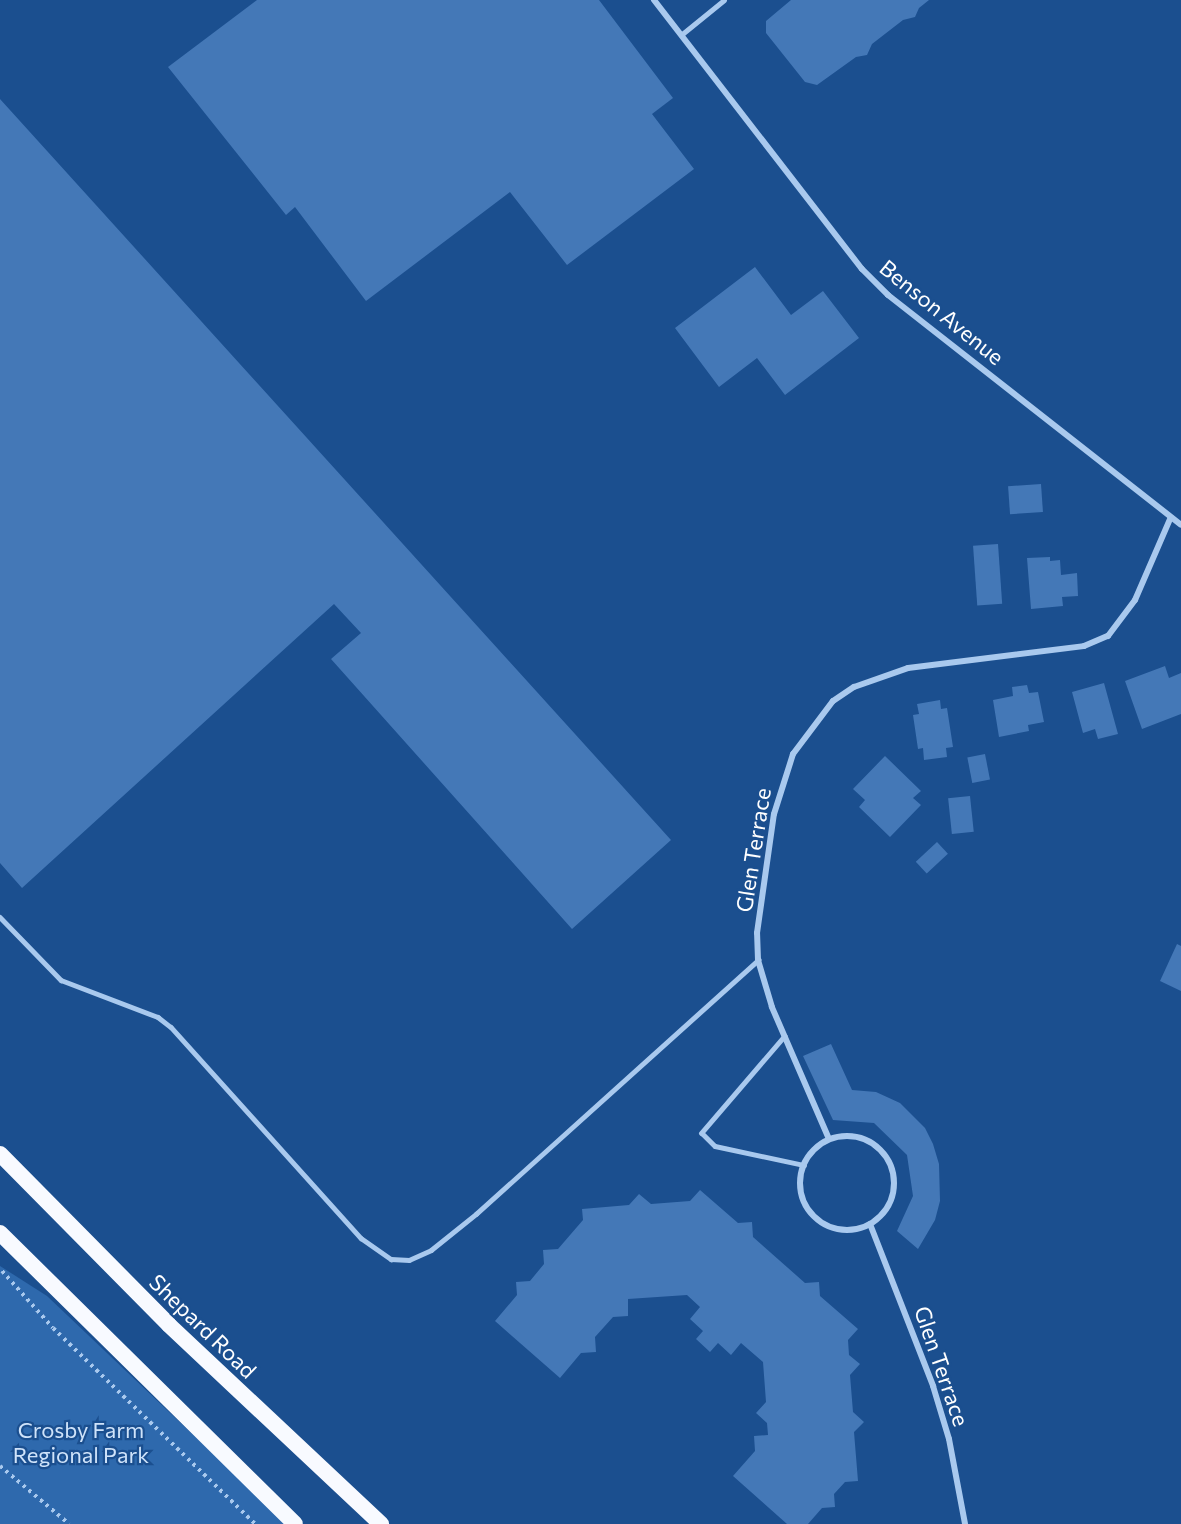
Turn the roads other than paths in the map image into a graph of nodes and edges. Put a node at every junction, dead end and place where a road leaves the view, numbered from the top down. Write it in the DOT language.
graph roads {
  1 [pos="654,0"];
  2 [pos="724,0"];
  3 [pos="681,35"];
  4 [pos="1171,517"];
  5 [pos="1181,525"];
  6 [pos="0,917"];
  7 [pos="758,960"];
  8 [pos="784,1036"];
  9 [pos="829,1139"];
  10 [pos="0,1154"];
  11 [pos="804,1165"];
  12 [pos="870,1224"];
  13 [pos="0,1233"];
  14 [pos="295,1524"];
  15 [pos="381,1524"];
  16 [pos="965,1524"];
  1 -- 3 [label="street, Benson Avenue"];
  2 -- 3 [label="lane"];
  3 -- 4 [label="street, Benson Avenue"];
  4 -- 5 [label="street, Benson Avenue"];
  4 -- 7 [label="street, Glen Terrace"];
  6 -- 7 [label="lane"];
  7 -- 8 [label="street, Glen Terrace"];
  8 -- 9 [label="street, Glen Terrace"];
  8 -- 11 [label="lane"];
  9 -- 11 [label="street"];
  9 -- 12 [label="street"];
  10 -- 15 [label="highway, Shepard Road"];
  11 -- 12 [label="street"];
  12 -- 16 [label="street, Glen Terrace"];
  13 -- 14 [label="highway"];
}
